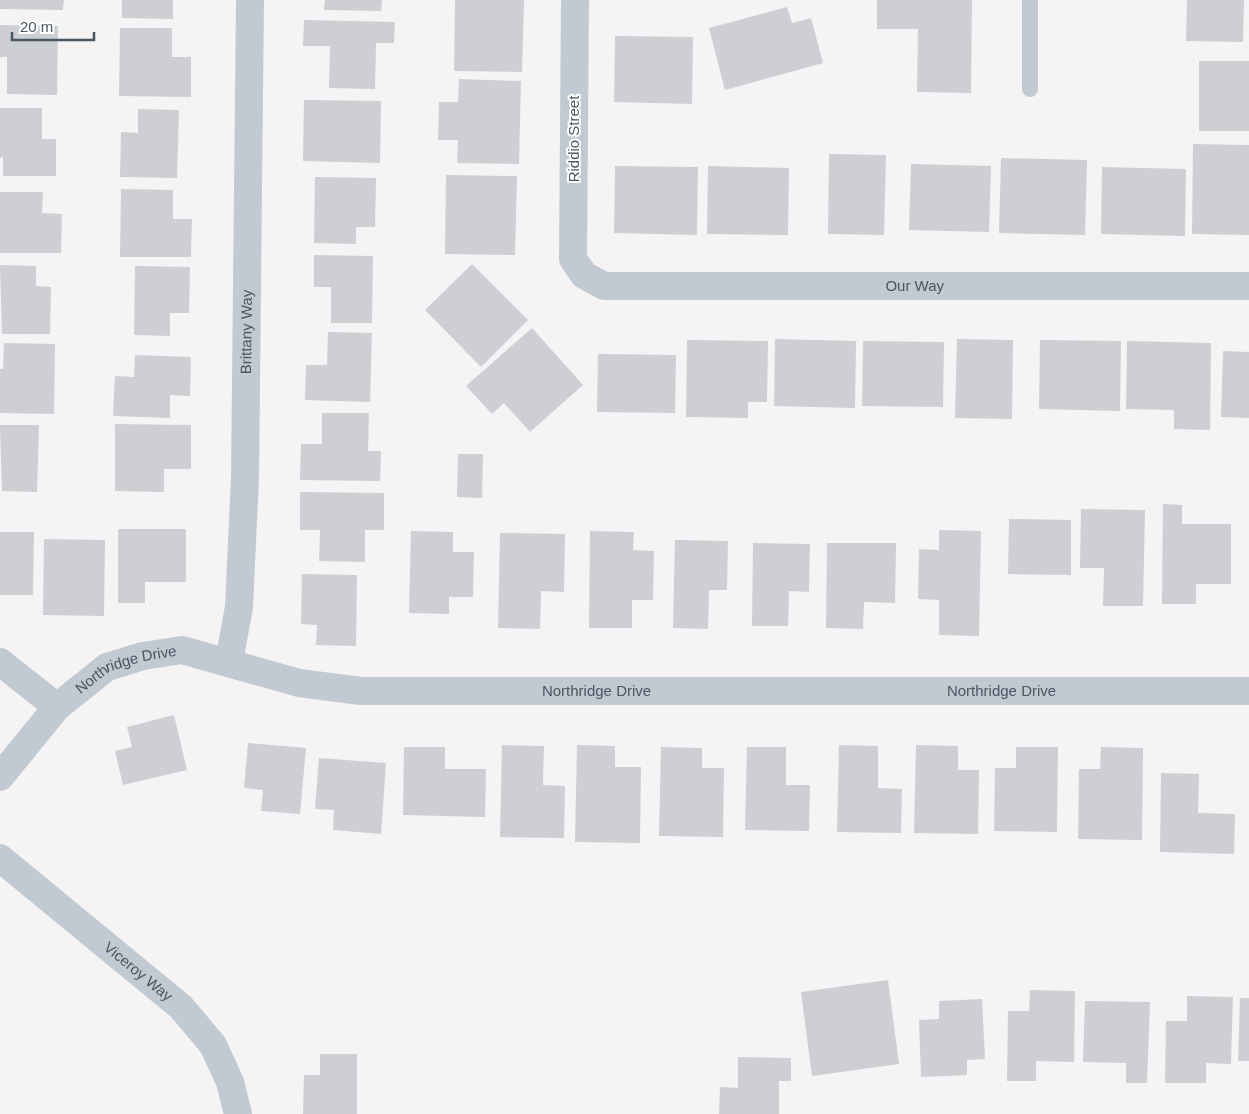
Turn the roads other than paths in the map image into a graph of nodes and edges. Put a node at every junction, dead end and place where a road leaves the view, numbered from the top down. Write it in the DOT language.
graph roads {
  1 [pos="250,0"];
  2 [pos="575,0"];
  3 [pos="1030,0"];
  4 [pos="1030,89"];
  5 [pos="584,275"];
  6 [pos="1249,286"];
  7 [pos="0,662"];
  8 [pos="229,662"];
  9 [pos="1249,691"];
  10 [pos="57,707"];
  11 [pos="0,777"];
  12 [pos="0,858"];
  13 [pos="238,1114"];
  1 -- 8 [label="street, Brittany Way"];
  2 -- 5 [label="street, Riddio Street"];
  3 -- 4 [label="lane"];
  5 -- 6 [label="street, Our Way"];
  7 -- 10 [label="street"];
  8 -- 9 [label="street, Northridge Drive"];
  8 -- 10 [label="street, Northridge Drive"];
  10 -- 11 [label="street, Northridge Drive"];
  12 -- 13 [label="street, Viceroy Way"];
}
